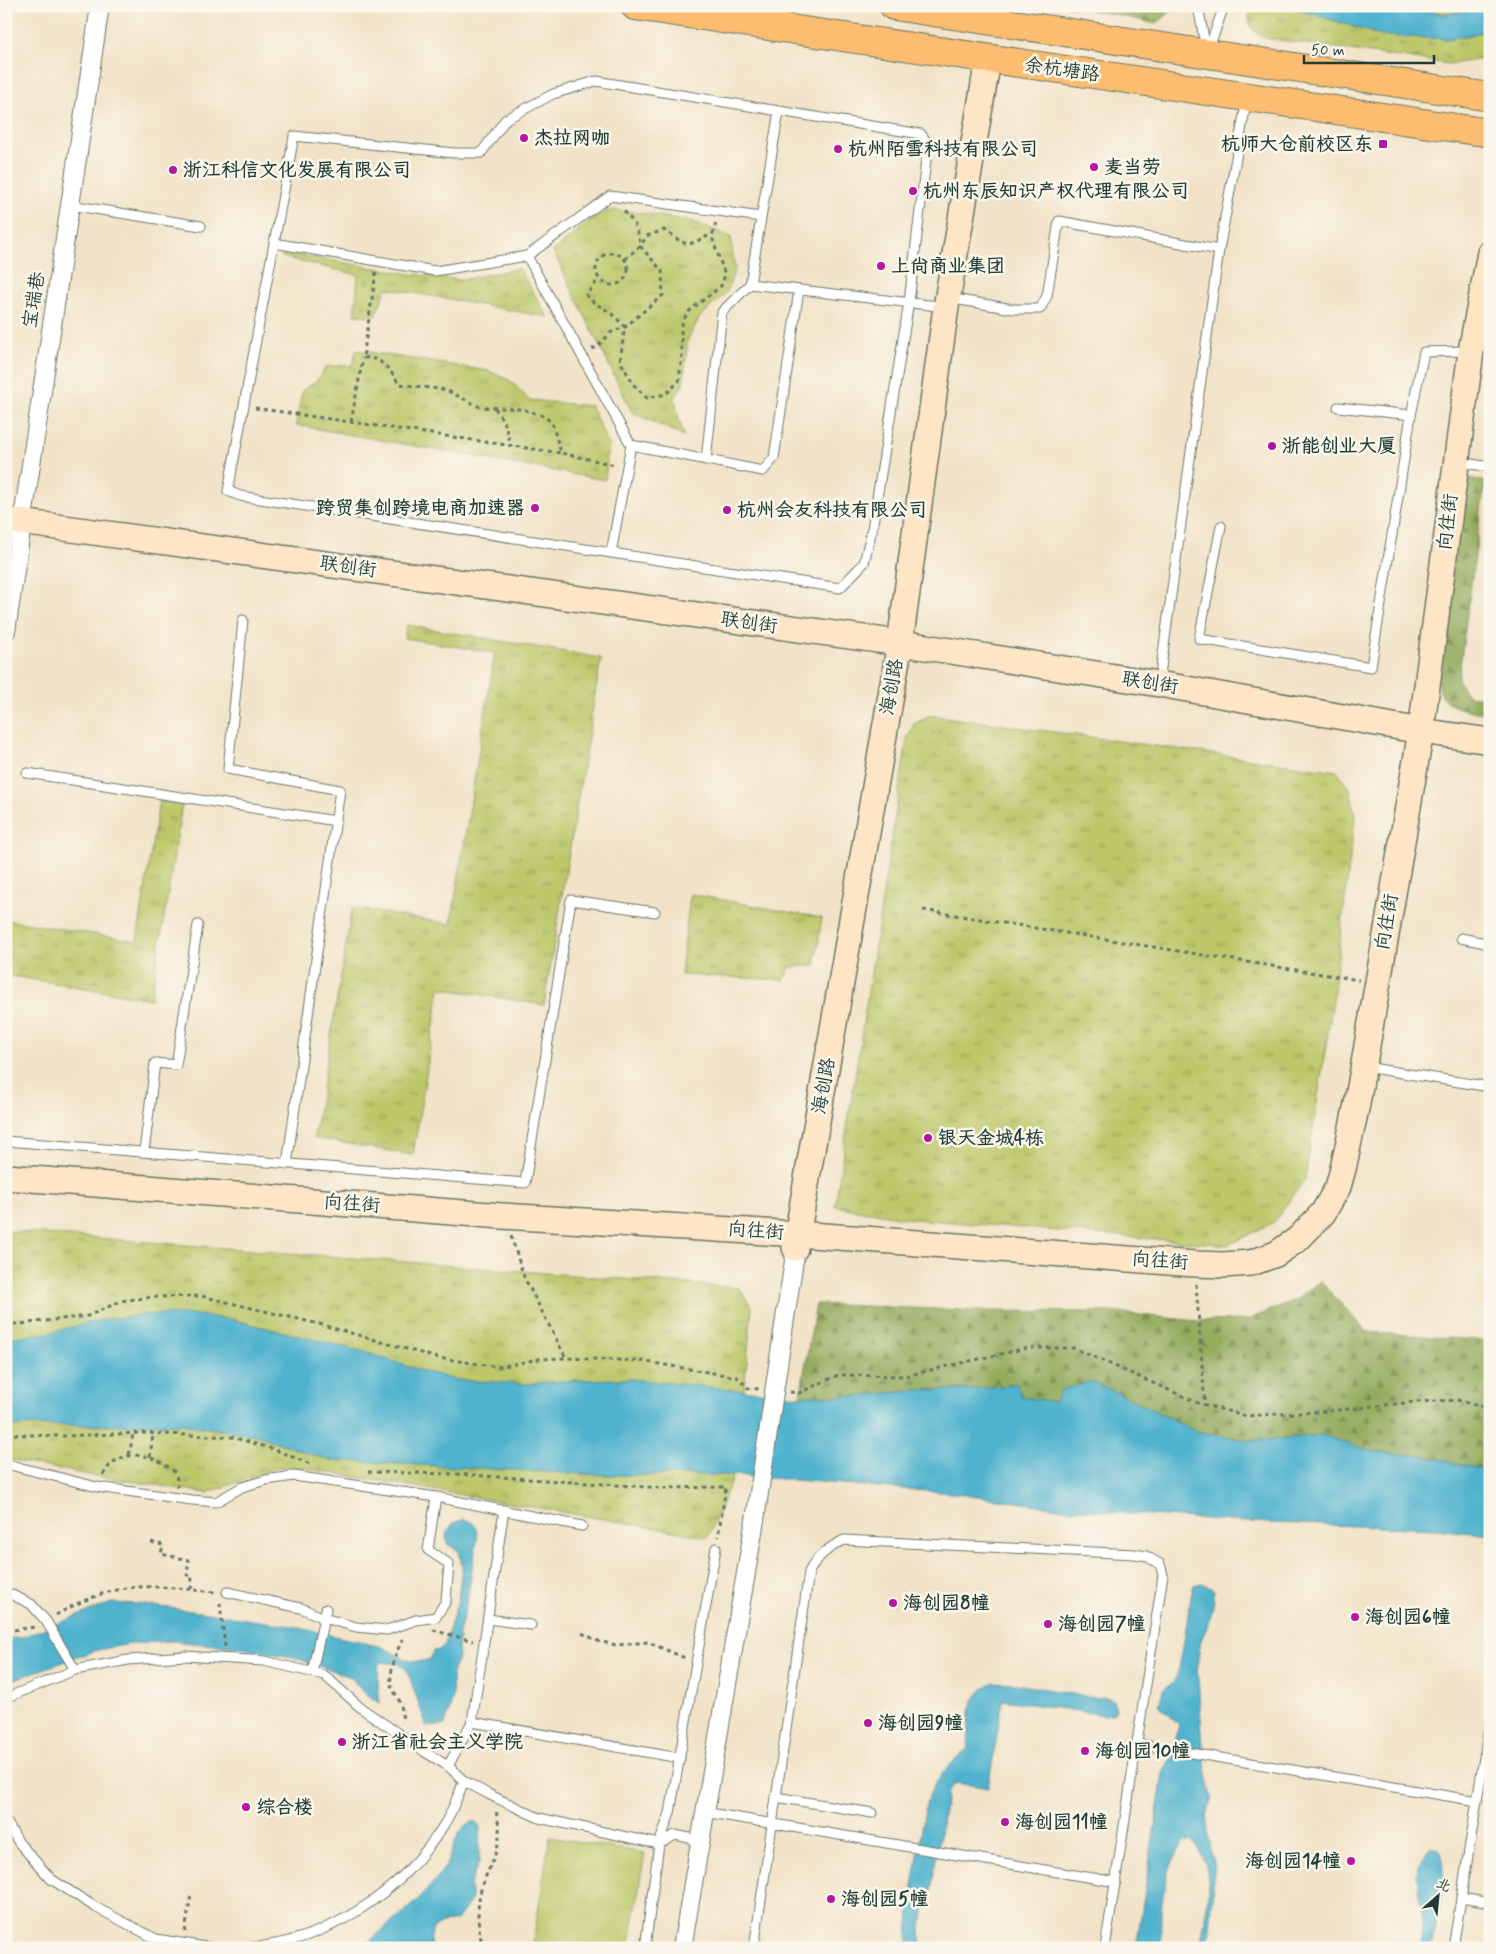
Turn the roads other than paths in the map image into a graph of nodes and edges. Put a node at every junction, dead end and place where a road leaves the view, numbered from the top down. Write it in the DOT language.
graph roads {
  1 [pos="100,6"];
  2 [pos="635,6"];
  3 [pos="894,6"];
  4 [pos="1198,7"];
  5 [pos="1224,8"];
  6 [pos="1207,53"];
  7 [pos="988,60"];
  8 [pos="1247,96"];
  9 [pos="1490,97"];
  10 [pos="779,111"];
  11 [pos="1490,133"];
  12 [pos="70,205"];
  13 [pos="761,217"];
  14 [pos="201,226"];
  15 [pos="274,243"];
  16 [pos="1220,250"];
  17 [pos="1490,253"];
  18 [pos="527,256"];
  19 [pos="750,284"];
  20 [pos="799,290"];
  21 [pos="909,302"];
  22 [pos="947,302"];
  23 [pos="1471,351"];
  24 [pos="1338,407"];
  25 [pos="1411,415"];
  26 [pos="631,446"];
  27 [pos="706,460"];
  28 [pos="1456,462"];
  29 [pos="1490,467"];
  30 [pos="14,521"];
  31 [pos="1221,526"];
  32 [pos="610,553"];
  33 [pos="244,620"];
  34 [pos="6,631"];
  35 [pos="900,644"];
  36 [pos="1159,684"];
  37 [pos="1421,731"];
  38 [pos="1490,741"];
  39 [pos="27,773"];
  40 [pos="336,821"];
  41 [pos="655,912"];
  42 [pos="198,925"];
  43 [pos="1461,938"];
  44 [pos="1490,944"];
  45 [pos="1363,1066"];
  46 [pos="1490,1087"];
  47 [pos="6,1141"];
  48 [pos="144,1152"];
  49 [pos="287,1164"];
  50 [pos="6,1177"];
  51 [pos="6,1190"];
  52 [pos="797,1241"];
  53 [pos="6,1464"];
  54 [pos="436,1497"];
  55 [pos="504,1510"];
  56 [pos="582,1526"];
  57 [pos="716,1548"];
  58 [pos="6,1592"];
  59 [pos="227,1592"];
  60 [pos="324,1618"];
  61 [pos="488,1619"];
  62 [pos="531,1625"];
  63 [pos="73,1666"];
  64 [pos="312,1670"];
  65 [pos="6,1698"];
  66 [pos="1490,1720"];
  67 [pos="472,1722"];
  68 [pos="1138,1744"];
  69 [pos="680,1758"];
  70 [pos="448,1766"];
  71 [pos="464,1782"];
  72 [pos="776,1797"];
  73 [pos="1477,1801"];
  74 [pos="703,1812"];
  75 [pos="872,1813"];
  76 [pos="6,1821"];
  77 [pos="772,1824"];
  78 [pos="699,1840"];
  79 [pos="659,1844"];
  80 [pos="1116,1882"];
  81 [pos="1461,1898"];
  82 [pos="1490,1903"];
  83 [pos="212,1948"];
  84 [pos="244,1948"];
  85 [pos="645,1948"];
  86 [pos="682,1948"];
  87 [pos="754,1948"];
  88 [pos="1105,1948"];
  89 [pos="1453,1948"];
  1 -- 12 [label="street, 宝瑞巷"];
  2 -- 7 [label="main road, 余杭塘路"];
  3 -- 6 [label="main road, 余杭塘路"];
  4 -- 6 [label="lane"];
  5 -- 6 [label="lane"];
  6 -- 9 [label="main road, 余杭塘路"];
  7 -- 8 [label="main road, 余杭塘路"];
  7 -- 22 [label="street, 海创路"];
  8 -- 11 [label="main road, 余杭塘路"];
  8 -- 16 [label="lane"];
  10 -- 13 [label="lane"];
  10 -- 15 [label="lane"];
  10 -- 21 [label="lane"];
  12 -- 14 [label="lane"];
  12 -- 30 [label="street, 宝瑞巷"];
  13 -- 18 [label="lane"];
  13 -- 19 [label="lane"];
  15 -- 18 [label="lane"];
  15 -- 32 [label="lane"];
  16 -- 22 [label="lane"];
  16 -- 36 [label="lane"];
  17 -- 23 [label="street, 向往街"];
  18 -- 26 [label="lane"];
  19 -- 20 [label="lane"];
  19 -- 27 [label="lane"];
  20 -- 21 [label="lane"];
  20 -- 27 [label="lane"];
  21 -- 22 [label="lane"];
  21 -- 32 [label="lane"];
  22 -- 35 [label="street, 海创路"];
  23 -- 25 [label="lane"];
  23 -- 28 [label="street, 向往街"];
  24 -- 25 [label="lane"];
  25 -- 31 [label="lane"];
  26 -- 27 [label="lane"];
  26 -- 32 [label="lane"];
  28 -- 29 [label="lane"];
  28 -- 37 [label="street, 向往街"];
  30 -- 34 [label="street, 宝瑞巷"];
  30 -- 35 [label="street, 联创街"];
  33 -- 40 [label="lane"];
  35 -- 36 [label="street, 联创街"];
  35 -- 52 [label="street, 海创路"];
  36 -- 37 [label="street, 联创街"];
  37 -- 38 [label="street, 联创街"];
  37 -- 45 [label="street, 向往街"];
  39 -- 40 [label="lane"];
  40 -- 49 [label="lane"];
  41 -- 49 [label="lane"];
  42 -- 48 [label="lane"];
  43 -- 44 [label="lane"];
  45 -- 46 [label="lane"];
  45 -- 52 [label="street, 向往街"];
  47 -- 48 [label="lane"];
  48 -- 49 [label="lane"];
  50 -- 52 [label="street, 向往街"];
  51 -- 52 [label="street, 向往街"];
  52 -- 74 [label="street, 海创路, bridge"];
  53 -- 54 [label="lane"];
  54 -- 55 [label="lane"];
  54 -- 60 [label="lane"];
  55 -- 56 [label="lane"];
  55 -- 61 [label="lane"];
  57 -- 69 [label="lane"];
  58 -- 63 [label="lane"];
  59 -- 60 [label="lane"];
  60 -- 64 [label="lane"];
  61 -- 62 [label="lane"];
  61 -- 67 [label="lane"];
  63 -- 64 [label="lane"];
  63 -- 65 [label="lane"];
  64 -- 70 [label="lane"];
  66 -- 73 [label="lane"];
  67 -- 69 [label="lane"];
  67 -- 70 [label="lane"];
  68 -- 72 [label="lane"];
  68 -- 73 [label="lane"];
  68 -- 80 [label="lane"];
  69 -- 79 [label="lane"];
  70 -- 71 [label="lane"];
  71 -- 79 [label="lane"];
  71 -- 84 [label="lane"];
  72 -- 75 [label="lane"];
  72 -- 77 [label="lane"];
  73 -- 81 [label="lane"];
  74 -- 77 [label="lane"];
  74 -- 78 [label="street, 海创路"];
  76 -- 83 [label="lane"];
  77 -- 80 [label="lane"];
  77 -- 87 [label="lane"];
  78 -- 79 [label="lane"];
  78 -- 86 [label="street, 海创路"];
  79 -- 85 [label="lane"];
  80 -- 88 [label="lane"];
  81 -- 82 [label="lane"];
  81 -- 89 [label="lane"];
}
